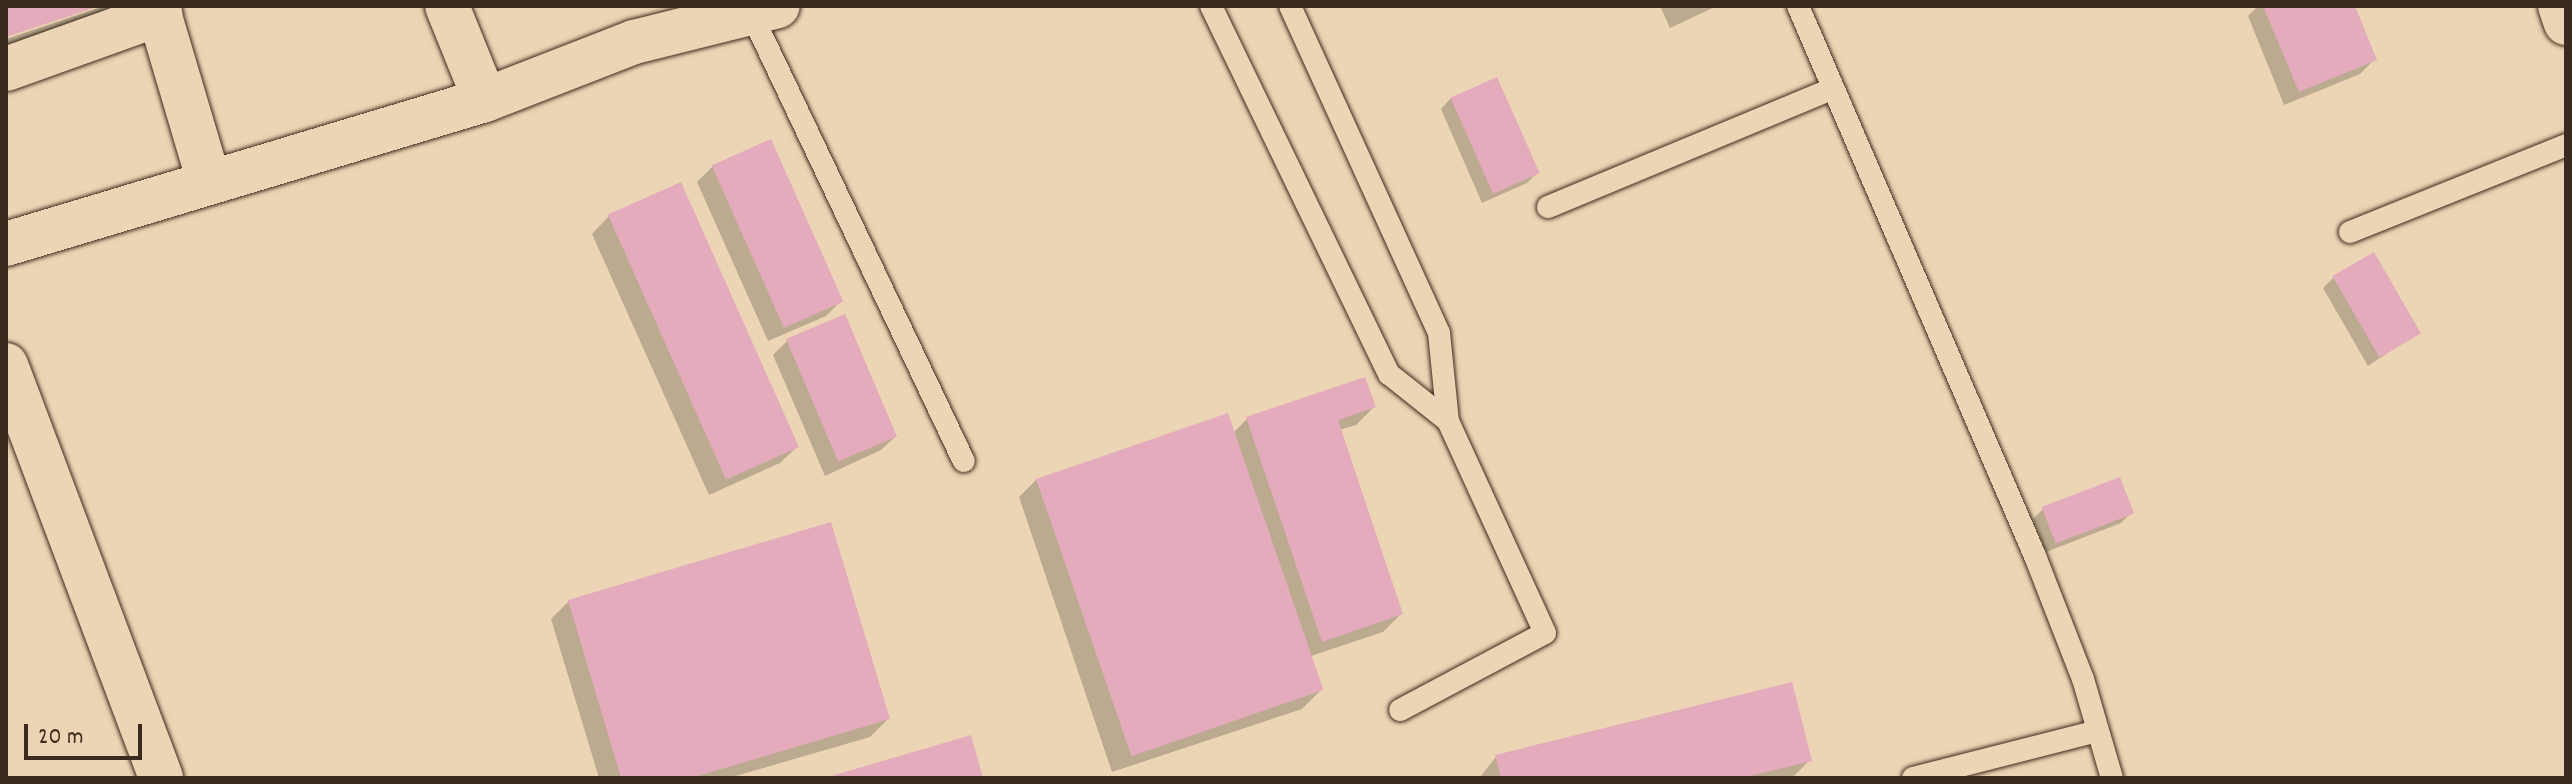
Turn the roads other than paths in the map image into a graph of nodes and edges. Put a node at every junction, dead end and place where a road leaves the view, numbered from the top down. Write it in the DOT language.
graph roads {
  1 [pos="447,6"];
  2 [pos="1211,6"];
  3 [pos="1290,6"];
  4 [pos="1798,6"];
  5 [pos="2560,6"];
  6 [pos="158,10"];
  7 [pos="764,10"];
  8 [pos="2566,23"];
  9 [pos="6,69"];
  10 [pos="1831,89"];
  11 [pos="485,100"];
  12 [pos="2566,145"];
  13 [pos="209,181"];
  14 [pos="1548,207"];
  15 [pos="2350,232"];
  16 [pos="6,244"];
  17 [pos="6,365"];
  18 [pos="1448,421"];
  19 [pos="964,461"];
  20 [pos="1400,710"];
  21 [pos="2097,731"];
  22 [pos="161,778"];
  23 [pos="1913,778"];
  24 [pos="2112,778"];
  1 -- 11 [label="street"];
  2 -- 18 [label="lane"];
  3 -- 18 [label="lane"];
  4 -- 10 [label="lane"];
  5 -- 8 [label="street"];
  6 -- 9 [label="street"];
  6 -- 13 [label="street"];
  7 -- 11 [label="street"];
  7 -- 19 [label="lane"];
  10 -- 14 [label="lane"];
  10 -- 21 [label="lane"];
  11 -- 13 [label="street"];
  12 -- 15 [label="lane"];
  13 -- 16 [label="street"];
  17 -- 22 [label="street"];
  18 -- 20 [label="lane"];
  21 -- 23 [label="lane"];
  21 -- 24 [label="lane"];
}
